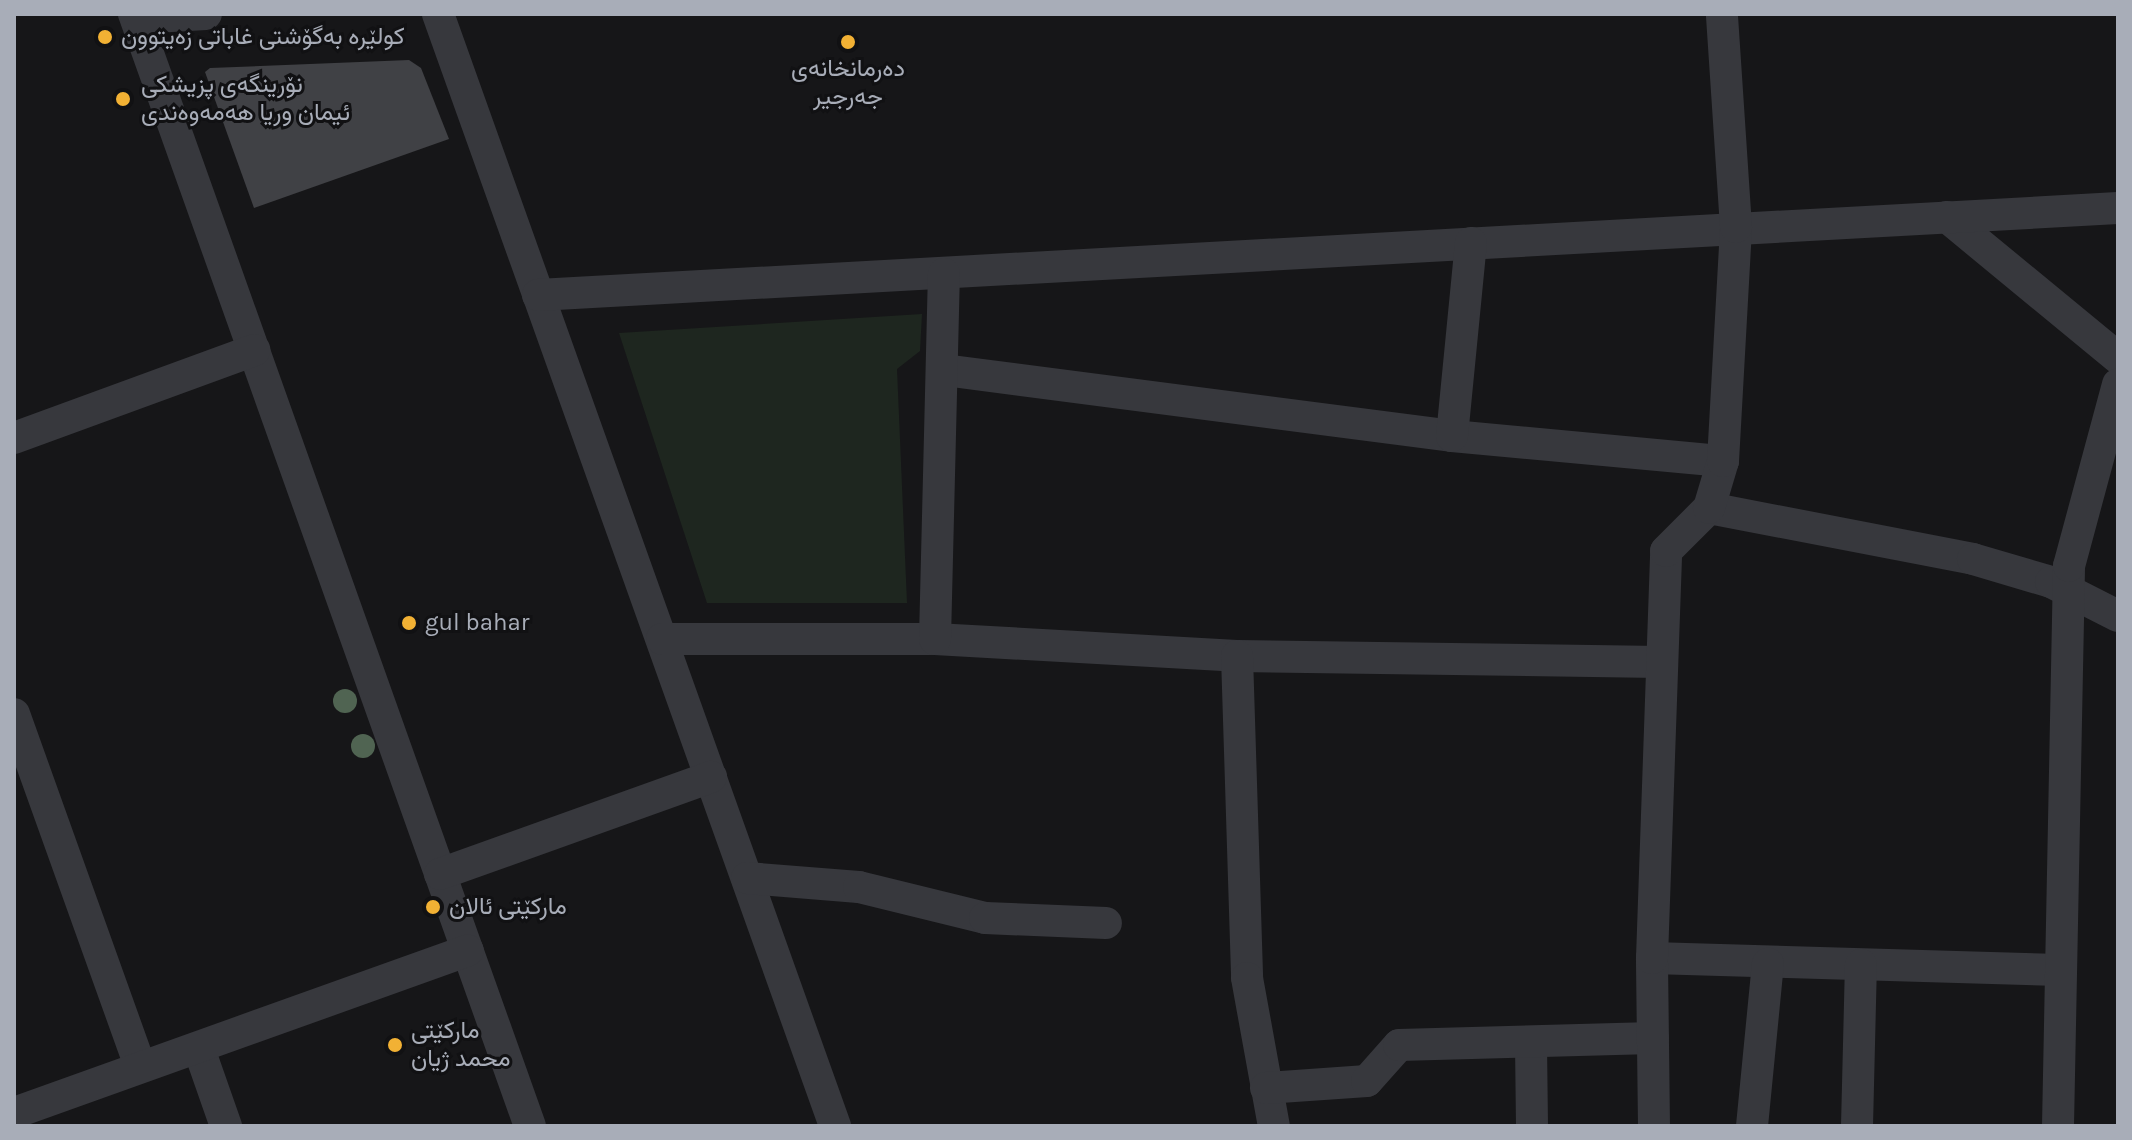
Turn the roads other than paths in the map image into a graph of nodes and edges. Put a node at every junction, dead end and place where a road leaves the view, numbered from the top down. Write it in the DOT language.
graph roads {
  1 [pos="206,14"];
  2 [pos="438,14"];
  3 [pos="1722,14"];
  4 [pos="135,16"];
  5 [pos="2118,208"];
  6 [pos="1947,217"];
  7 [pos="1736,227"];
  8 [pos="1471,243"];
  9 [pos="944,274"];
  10 [pos="538,295"];
  11 [pos="254,350"];
  12 [pos="2118,358"];
  13 [pos="944,370"];
  14 [pos="2118,385"];
  15 [pos="1452,436"];
  16 [pos="14,438"];
  17 [pos="1723,461"];
  18 [pos="1709,508"];
  19 [pos="2068,590"];
  20 [pos="2118,616"];
  21 [pos="662,639"];
  22 [pos="935,639"];
  23 [pos="1237,656"];
  24 [pos="1660,662"];
  25 [pos="14,714"];
  26 [pos="711,777"];
  27 [pos="440,874"];
  28 [pos="747,878"];
  29 [pos="1106,923"];
  30 [pos="468,950"];
  31 [pos="1652,958"];
  32 [pos="1768,964"];
  33 [pos="1861,965"];
  34 [pos="2060,970"];
  35 [pos="1653,1038"];
  36 [pos="1531,1044"];
  37 [pos="199,1049"];
  38 [pos="140,1065"];
  39 [pos="1266,1088"];
  40 [pos="14,1113"];
  41 [pos="226,1126"];
  42 [pos="530,1126"];
  43 [pos="835,1126"];
  44 [pos="1274,1126"];
  45 [pos="1532,1126"];
  46 [pos="1654,1126"];
  47 [pos="1752,1126"];
  48 [pos="1857,1126"];
  49 [pos="2058,1126"];
  1 -- 4 [label="street"];
  2 -- 10 [label="street"];
  3 -- 7 [label="street"];
  4 -- 11 [label="street"];
  5 -- 6 [label="street"];
  6 -- 7 [label="street"];
  6 -- 12 [label="street"];
  7 -- 8 [label="street"];
  7 -- 17 [label="street"];
  8 -- 9 [label="street"];
  8 -- 15 [label="street"];
  9 -- 10 [label="street"];
  9 -- 13 [label="street"];
  10 -- 21 [label="street"];
  11 -- 16 [label="street"];
  11 -- 27 [label="street"];
  13 -- 15 [label="street"];
  13 -- 22 [label="street"];
  14 -- 19 [label="street"];
  15 -- 17 [label="street"];
  17 -- 18 [label="street"];
  18 -- 19 [label="street"];
  18 -- 24 [label="street"];
  19 -- 20 [label="street"];
  19 -- 34 [label="street"];
  21 -- 22 [label="street"];
  21 -- 26 [label="street"];
  22 -- 23 [label="street"];
  23 -- 24 [label="street"];
  23 -- 39 [label="street"];
  24 -- 31 [label="street"];
  25 -- 38 [label="street"];
  26 -- 27 [label="street"];
  26 -- 28 [label="street"];
  27 -- 30 [label="street"];
  28 -- 29 [label="street"];
  28 -- 43 [label="street"];
  30 -- 37 [label="street"];
  30 -- 42 [label="street"];
  31 -- 32 [label="street"];
  31 -- 35 [label="street"];
  32 -- 33 [label="street"];
  32 -- 47 [label="street"];
  33 -- 34 [label="street"];
  33 -- 48 [label="street"];
  34 -- 49 [label="street"];
  35 -- 36 [label="street"];
  35 -- 46 [label="street"];
  36 -- 39 [label="street"];
  36 -- 45 [label="street"];
  37 -- 38 [label="street"];
  37 -- 41 [label="street"];
  38 -- 40 [label="street"];
  39 -- 44 [label="street"];
}
